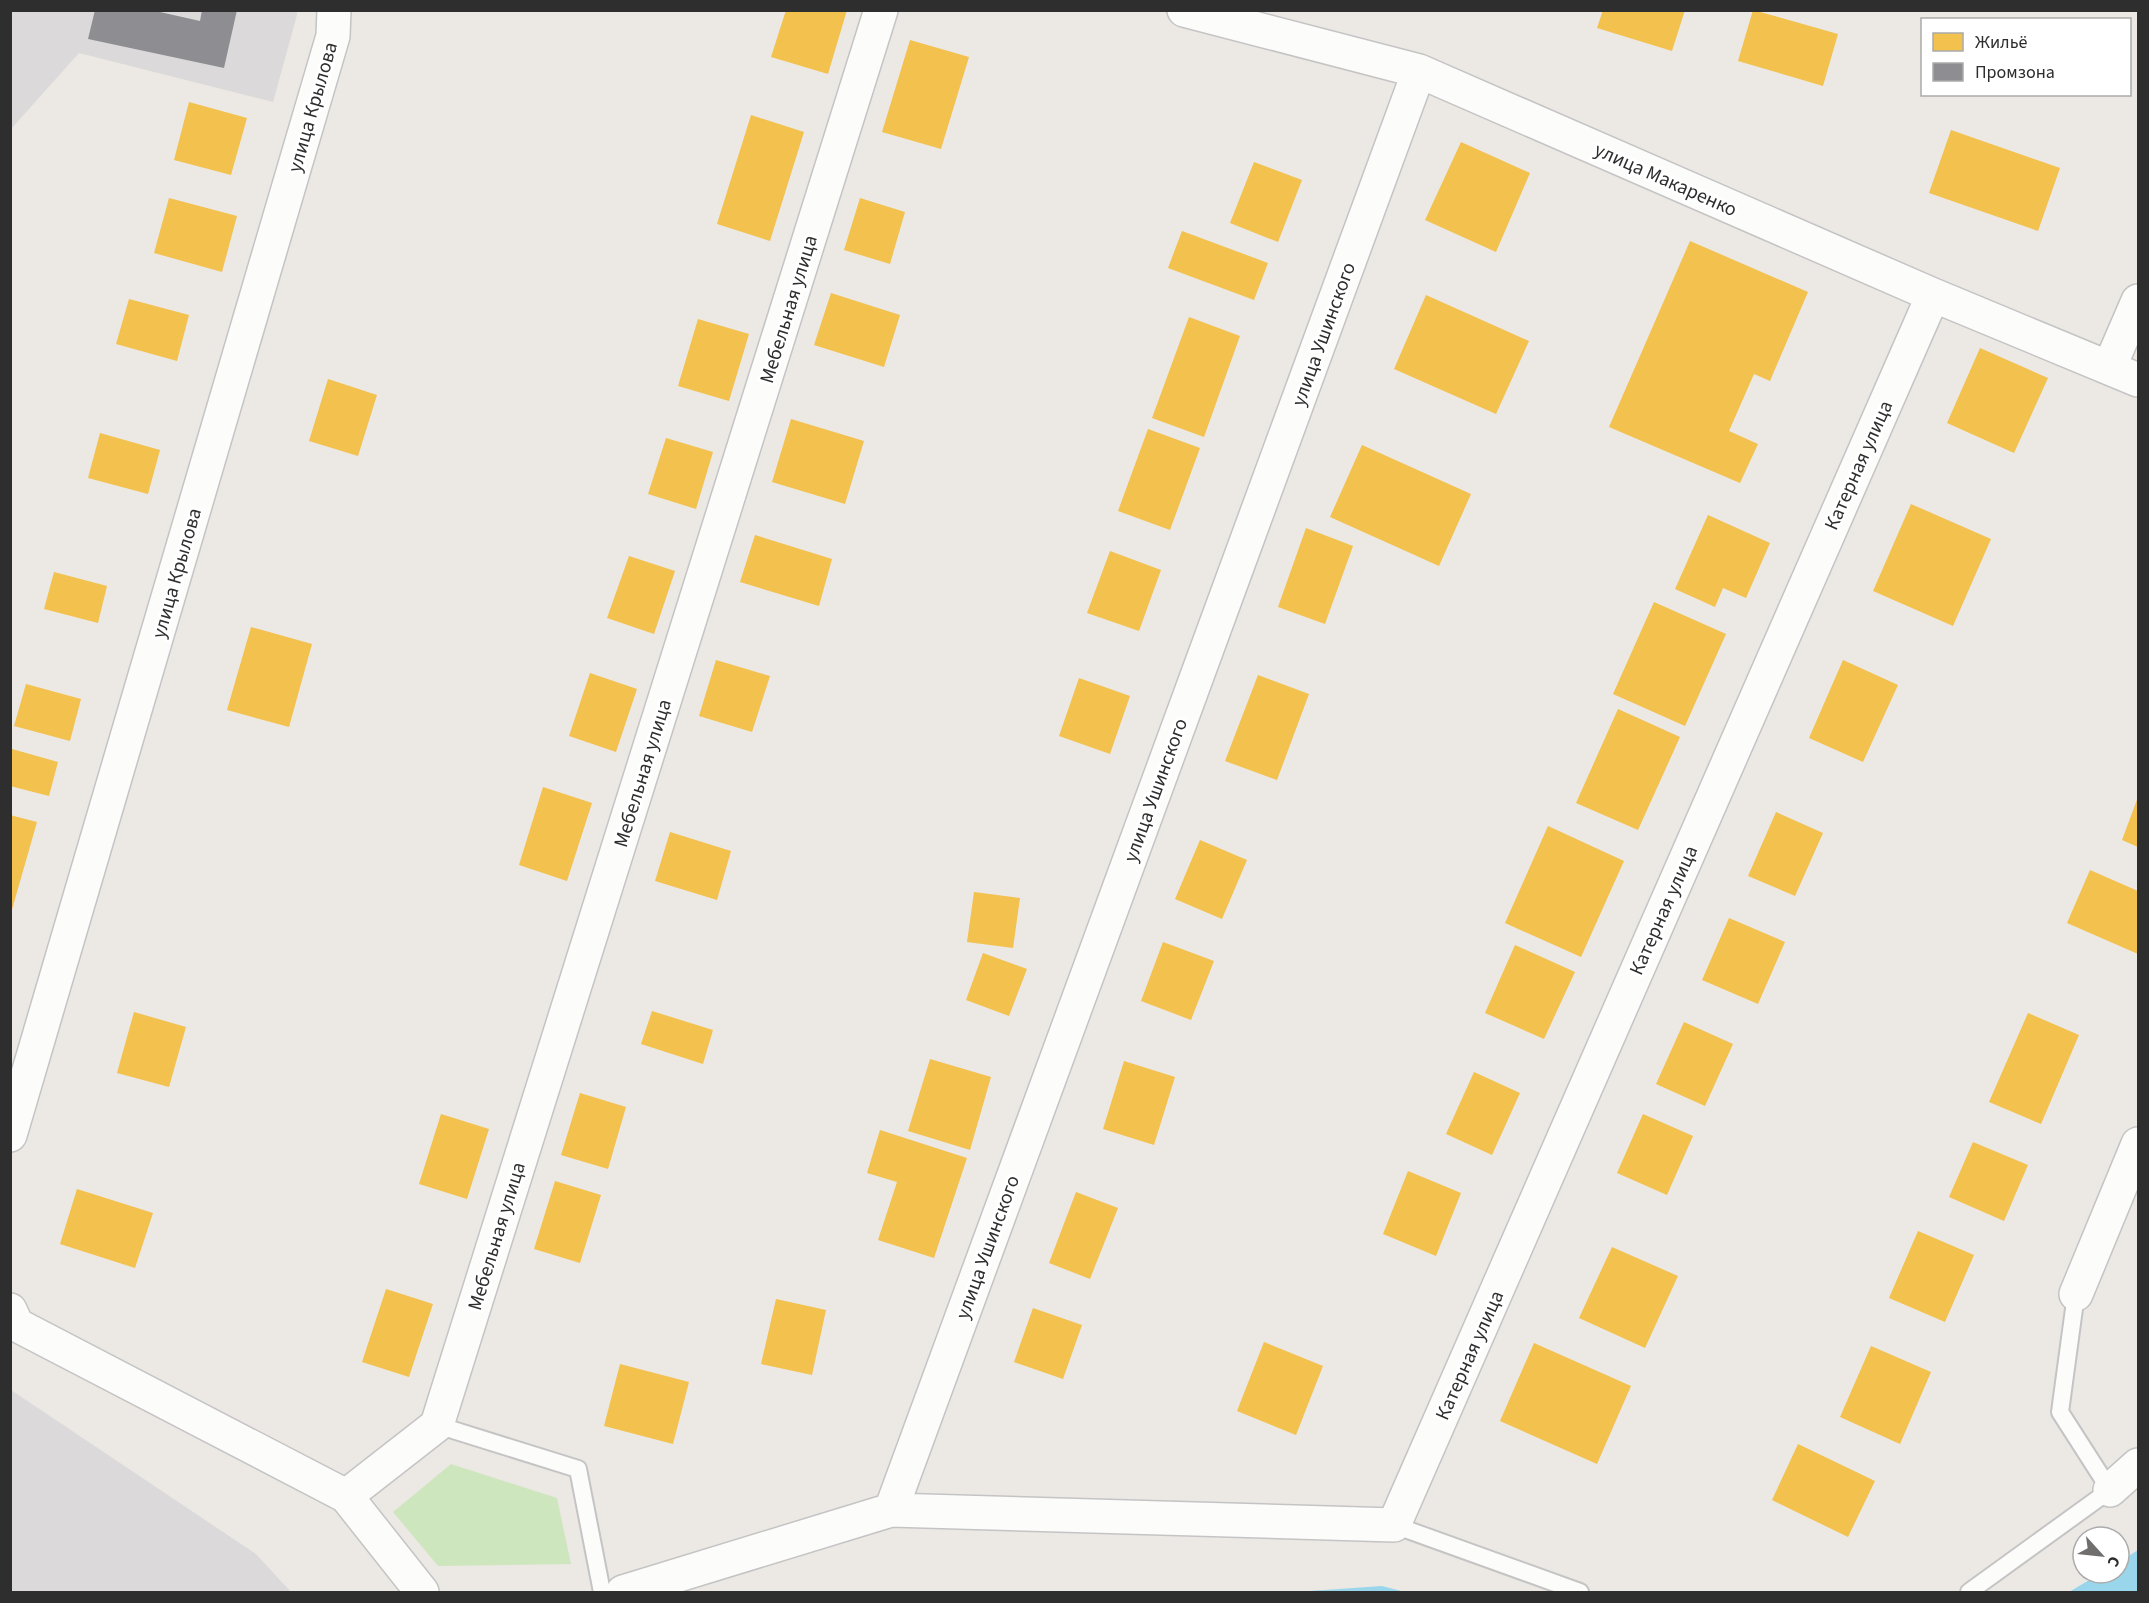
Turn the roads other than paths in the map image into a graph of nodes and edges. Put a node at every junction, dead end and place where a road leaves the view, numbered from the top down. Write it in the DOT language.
graph roads {
  1 [pos="334,10"];
  2 [pos="881,10"];
  3 [pos="1184,10"];
  4 [pos="1419,71"];
  5 [pos="1933,295"];
  6 [pos="2139,302"];
  7 [pos="2124,374"];
  8 [pos="10,1135"];
  9 [pos="2139,1144"];
  10 [pos="2076,1294"];
  11 [pos="10,1310"];
  12 [pos="437,1425"];
  13 [pos="2139,1465"];
  14 [pos="2110,1490"];
  15 [pos="346,1496"];
  16 [pos="891,1510"];
  17 [pos="1394,1525"];
  18 [pos="422,1593"];
  19 [pos="602,1593"];
  20 [pos="623,1593"];
  21 [pos="1580,1593"];
  22 [pos="1969,1593"];
  1 -- 8 [label="street, улица Крылова"];
  2 -- 12 [label="street, Мебельная улица"];
  3 -- 4 [label="street, улица Макаренко"];
  4 -- 5 [label="street, улица Макаренко"];
  4 -- 16 [label="street, улица Ушинского"];
  5 -- 7 [label="street, улица Макаренко"];
  5 -- 17 [label="street, Катерная улица"];
  6 -- 7 [label="street"];
  9 -- 10 [label="street"];
  10 -- 14 [label="lane"];
  11 -- 15 [label="street"];
  12 -- 15 [label="street"];
  12 -- 19 [label="lane"];
  13 -- 14 [label="street"];
  14 -- 22 [label="lane"];
  15 -- 18 [label="street"];
  16 -- 17 [label="street"];
  16 -- 20 [label="street"];
  17 -- 21 [label="lane"];
}
